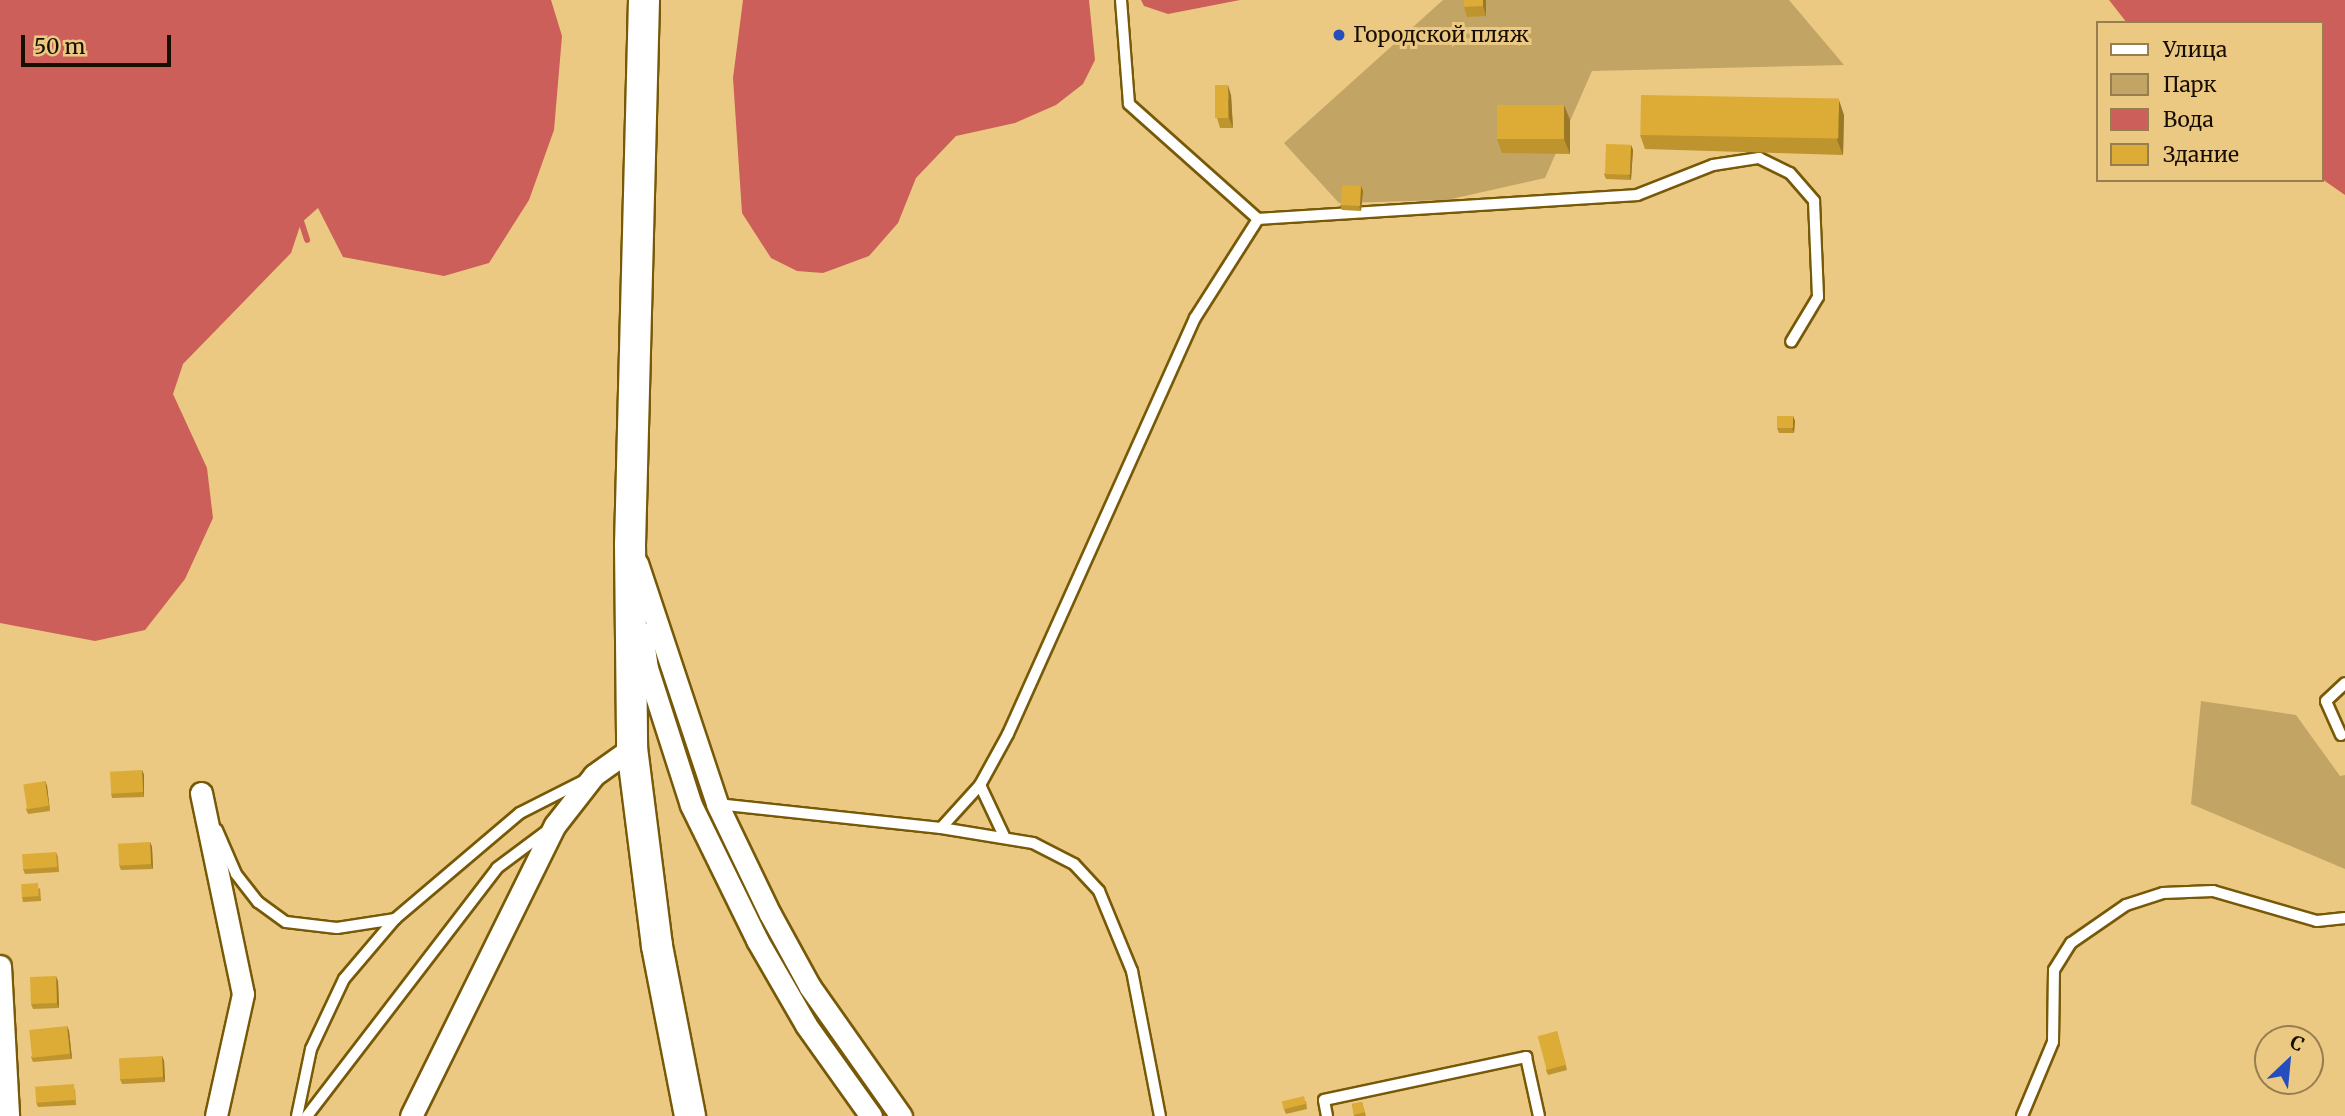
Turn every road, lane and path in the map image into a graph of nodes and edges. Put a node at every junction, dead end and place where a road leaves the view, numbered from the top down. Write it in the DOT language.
graph roads {
  1 [pos="644,0"];
  2 [pos="1121,0"];
  3 [pos="1258,219"];
  4 [pos="1791,342"];
  5 [pos="630,544"];
  6 [pos="2345,683"];
  7 [pos="2341,736"];
  8 [pos="632,748"];
  9 [pos="594,775"];
  10 [pos="980,785"];
  11 [pos="201,793"];
  12 [pos="717,804"];
  13 [pos="555,825"];
  14 [pos="941,828"];
  15 [pos="1003,836"];
  16 [pos="2345,918"];
  17 [pos="396,919"];
  18 [pos="0,966"];
  19 [pos="8,1116"];
  20 [pos="216,1116"];
  21 [pos="297,1116"];
  22 [pos="307,1116"];
  23 [pos="411,1116"];
  24 [pos="690,1116"];
  25 [pos="871,1116"];
  26 [pos="901,1116"];
  27 [pos="1160,1116"];
  28 [pos="1327,1116"];
  29 [pos="1539,1116"];
  30 [pos="2022,1116"];
  1 -- 5 [label="street"];
  2 -- 3 [label="lane"];
  3 -- 4 [label="lane"];
  3 -- 10 [label="lane"];
  5 -- 8 [label="street"];
  5 -- 12 [label="street"];
  5 -- 25 [label="street"];
  6 -- 7 [label="lane"];
  8 -- 9 [label="street"];
  8 -- 24 [label="street"];
  9 -- 13 [label="street"];
  9 -- 17 [label="lane"];
  10 -- 14 [label="lane"];
  10 -- 15 [label="lane"];
  11 -- 17 [label="lane"];
  11 -- 20 [label="street"];
  12 -- 14 [label="lane"];
  12 -- 26 [label="street"];
  13 -- 22 [label="lane"];
  13 -- 23 [label="street"];
  14 -- 15 [label="lane"];
  15 -- 27 [label="lane"];
  16 -- 30 [label="lane"];
  17 -- 21 [label="lane"];
  18 -- 19 [label="street"];
  28 -- 29 [label="lane"];
}
